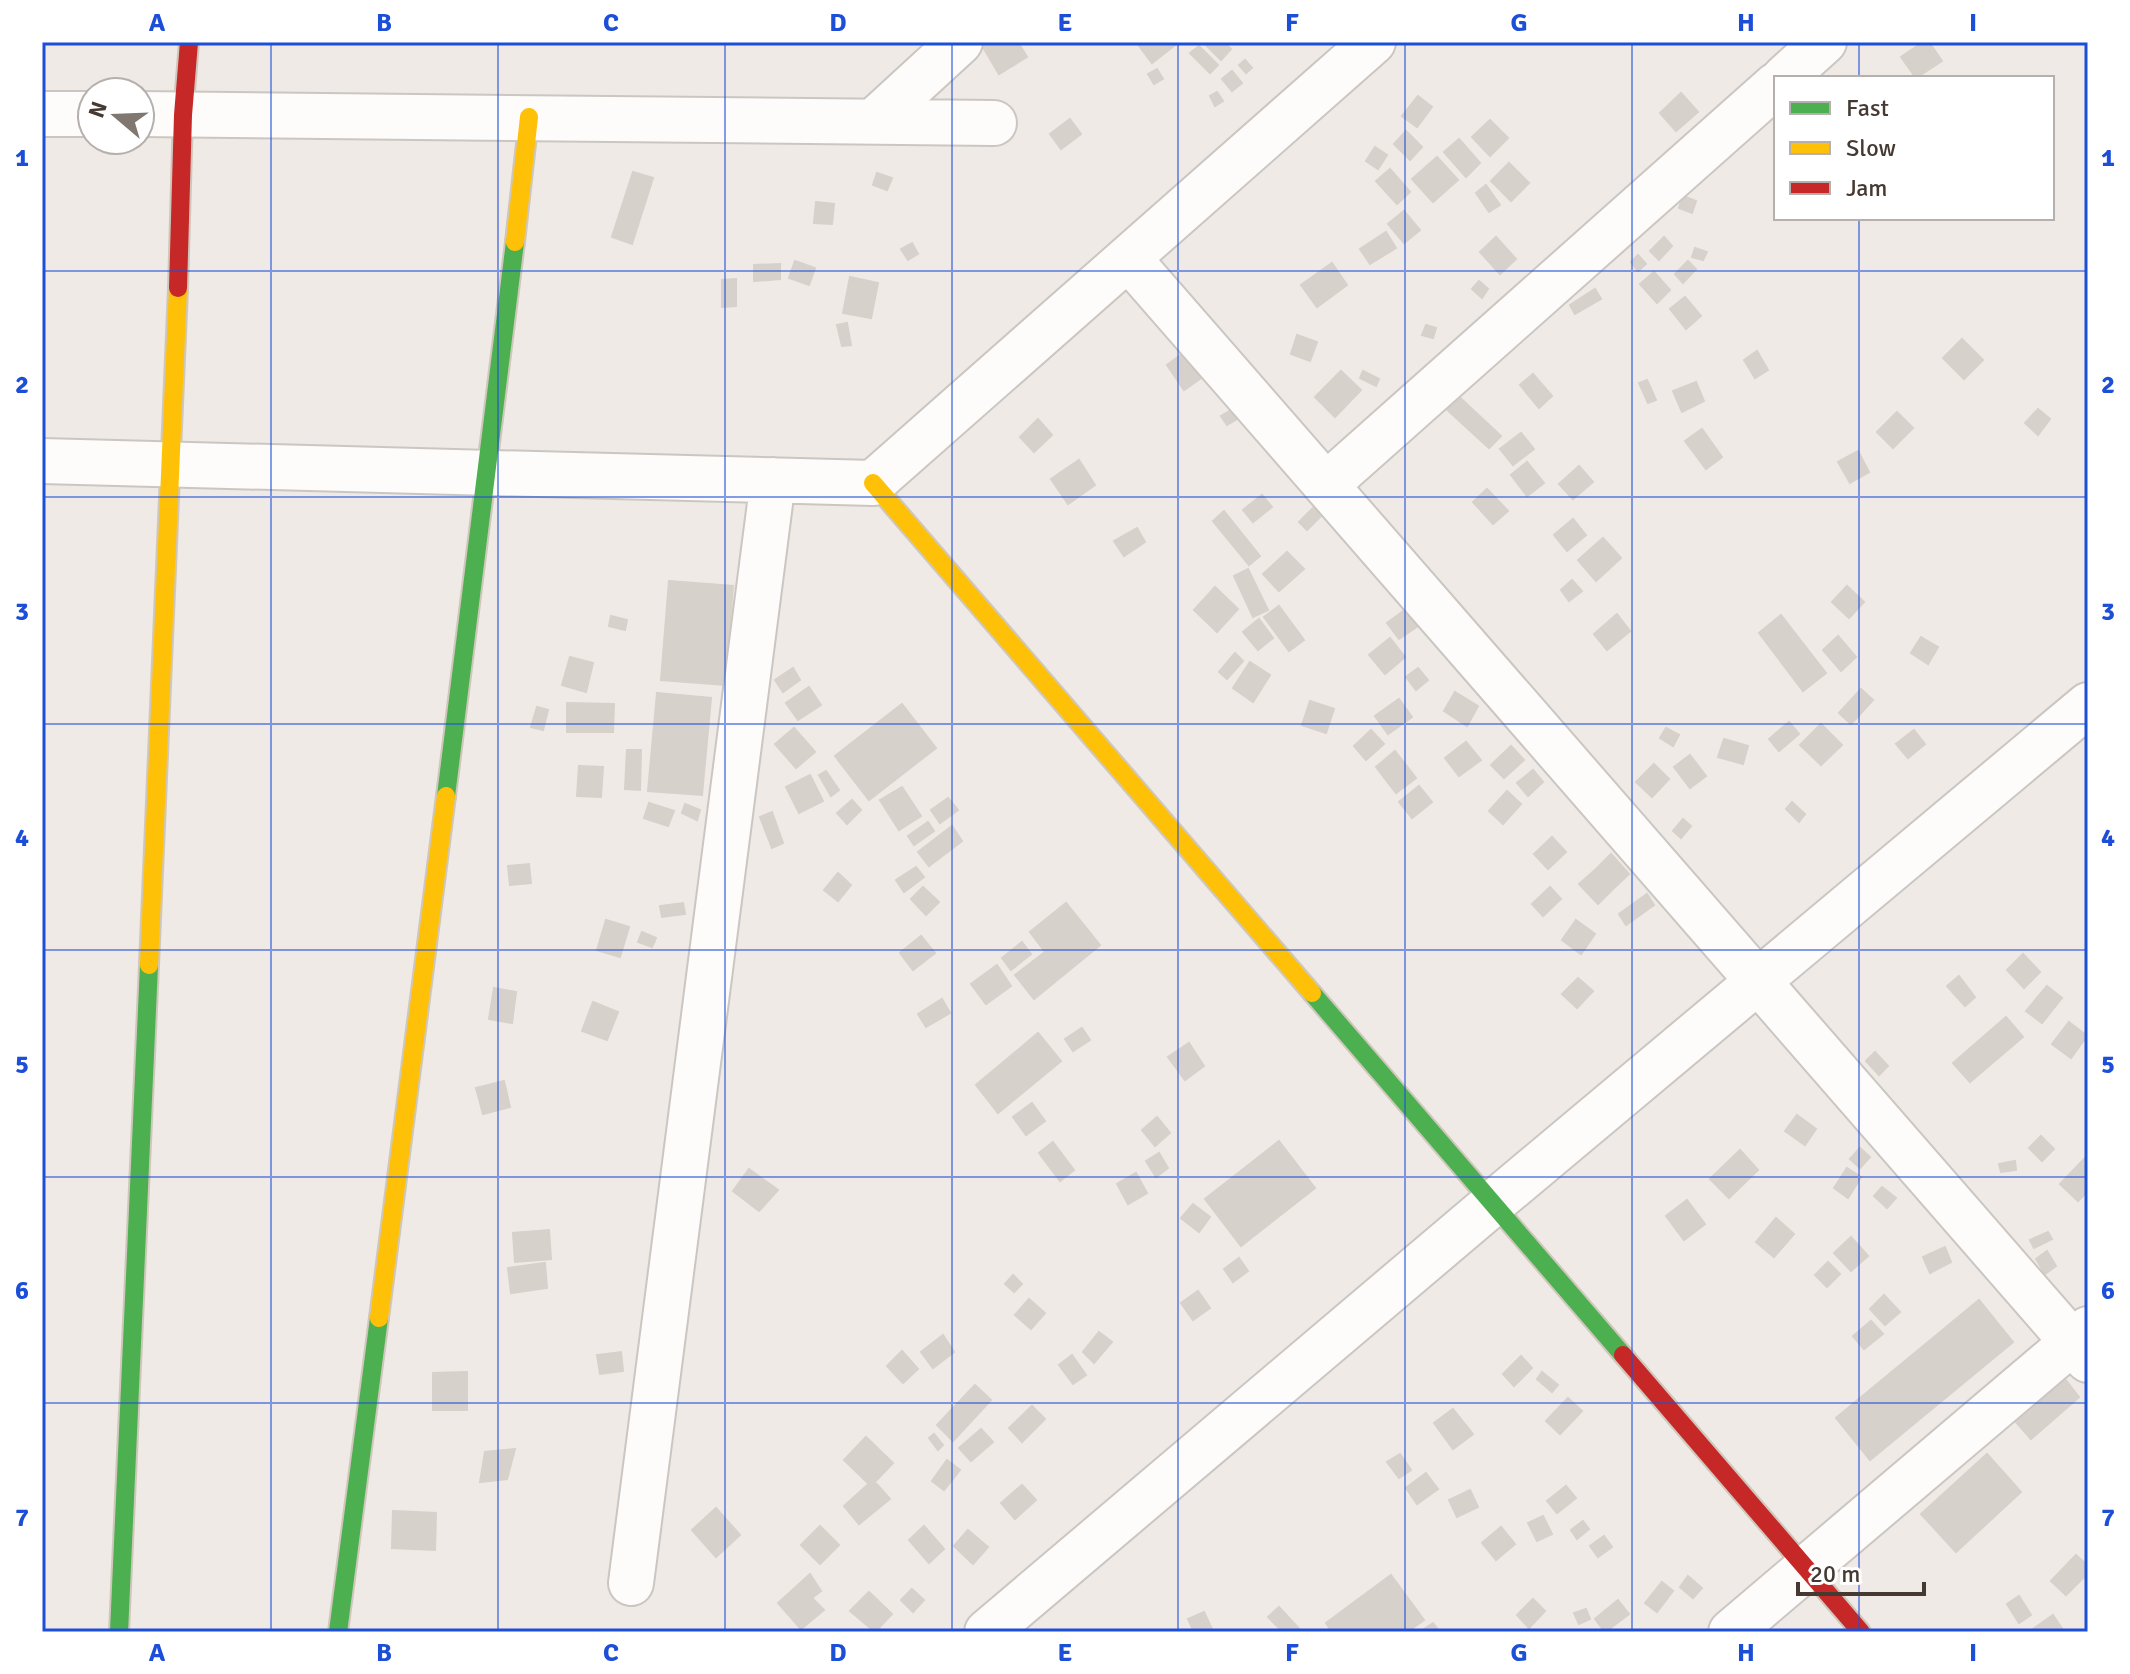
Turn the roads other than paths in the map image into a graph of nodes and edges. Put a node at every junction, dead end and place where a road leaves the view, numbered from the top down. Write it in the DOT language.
graph roads {
  1 [pos="189,42"];
  2 [pos="960,42"];
  3 [pos="1373,42"];
  4 [pos="1824,42"];
  5 [pos="1786,76"];
  6 [pos="1774,87"];
  7 [pos="42,114"];
  8 [pos="76,114"];
  9 [pos="156,114"];
  10 [pos="183,115"];
  11 [pos="529,117"];
  12 [pos="874,121"];
  13 [pos="994,123"];
  14 [pos="1128,258"];
  15 [pos="42,461"];
  16 [pos="172,464"];
  17 [pos="488,472"];
  18 [pos="773,480"];
  19 [pos="873,483"];
  20 [pos="1326,485"];
  21 [pos="2088,705"];
  22 [pos="1758,983"];
  23 [pos="1492,1204"];
  24 [pos="2083,1344"];
  25 [pos="1806,1568"];
  26 [pos="631,1583"];
  27 [pos="119,1632"];
  28 [pos="338,1632"];
  29 [pos="987,1632"];
  30 [pos="1731,1632"];
  31 [pos="1861,1632"];
  1 -- 10 [label="street"];
  2 -- 12 [label="street"];
  3 -- 14 [label="street"];
  4 -- 5 [label="street"];
  6 -- 20 [label="street"];
  7 -- 8 [label="street"];
  9 -- 10 [label="street"];
  10 -- 11 [label="street"];
  10 -- 16 [label="street"];
  11 -- 12 [label="street"];
  11 -- 17 [label="street"];
  12 -- 13 [label="street"];
  14 -- 19 [label="street"];
  14 -- 20 [label="street"];
  15 -- 16 [label="street"];
  16 -- 17 [label="street"];
  16 -- 27 [label="street"];
  17 -- 18 [label="street"];
  17 -- 28 [label="street"];
  18 -- 19 [label="street"];
  18 -- 26 [label="street"];
  19 -- 23 [label="street"];
  20 -- 22 [label="street"];
  21 -- 22 [label="street"];
  22 -- 23 [label="street"];
  22 -- 24 [label="street"];
  23 -- 25 [label="street"];
  23 -- 29 [label="street"];
  24 -- 25 [label="street"];
  25 -- 30 [label="street"];
  25 -- 31 [label="street"];
}
